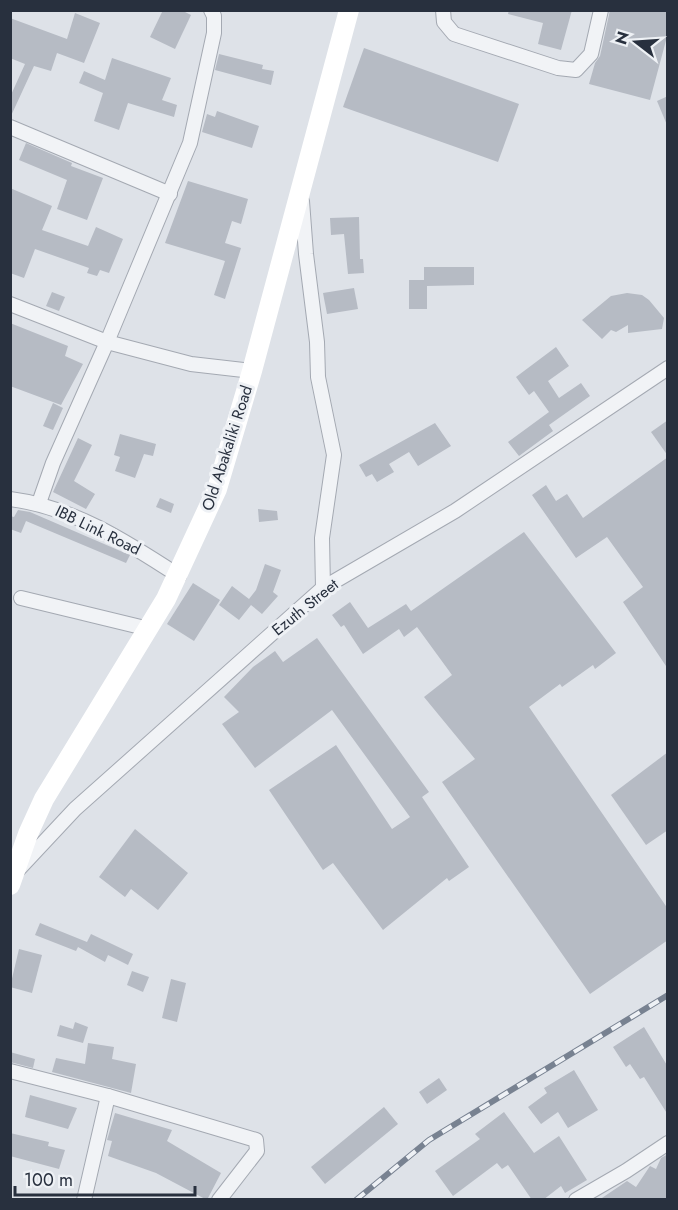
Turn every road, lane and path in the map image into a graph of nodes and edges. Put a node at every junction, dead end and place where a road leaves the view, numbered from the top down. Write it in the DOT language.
graph roads {
  1 [pos="349,10"];
  2 [pos="443,10"];
  3 [pos="601,10"];
  4 [pos="212,13"];
  5 [pos="10,127"];
  6 [pos="302,189"];
  7 [pos="170,194"];
  8 [pos="10,304"];
  9 [pos="107,342"];
  10 [pos="668,368"];
  11 [pos="252,371"];
  12 [pos="10,498"];
  13 [pos="39,502"];
  14 [pos="179,576"];
  15 [pos="323,588"];
  16 [pos="21,598"];
  17 [pos="149,629"];
  18 [pos="11,881"];
  19 [pos="10,1071"];
  20 [pos="108,1096"];
  21 [pos="668,1143"];
  22 [pos="84,1200"];
  23 [pos="219,1200"];
  24 [pos="576,1200"];
  1 -- 6 [label="main road, Old Abakaliki Road"];
  2 -- 3 [label="street"];
  4 -- 7 [label="street"];
  5 -- 7 [label="street"];
  6 -- 11 [label="main road, Old Abakaliki Road"];
  6 -- 15 [label="street"];
  7 -- 9 [label="street"];
  8 -- 9 [label="street"];
  9 -- 11 [label="street"];
  9 -- 13 [label="street"];
  10 -- 15 [label="street, Ezuth Street"];
  11 -- 14 [label="main road, Old Abakaliki Road"];
  12 -- 13 [label="street, IBB Link Road"];
  13 -- 14 [label="street, IBB Link Road"];
  14 -- 17 [label="main road, Old Abakaliki Road"];
  15 -- 18 [label="street, Ezuth Street"];
  16 -- 17 [label="street"];
  17 -- 18 [label="main road, Old Abakaliki Road"];
  19 -- 20 [label="street"];
  20 -- 22 [label="street"];
  20 -- 23 [label="street"];
  21 -- 24 [label="street"];
}
